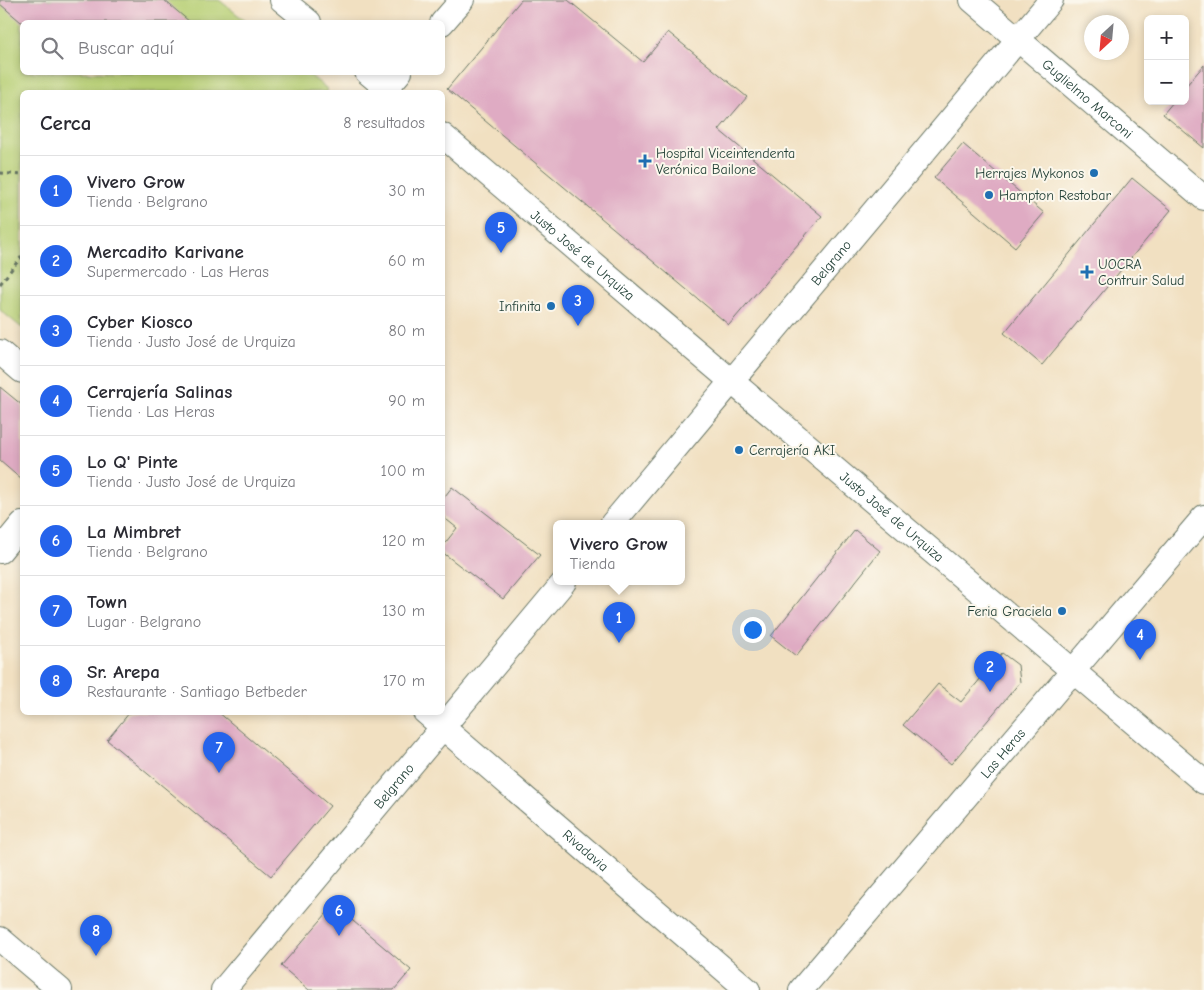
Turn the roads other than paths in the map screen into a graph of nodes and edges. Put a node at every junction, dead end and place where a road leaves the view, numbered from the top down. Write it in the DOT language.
graph roads {
  1 [pos="282,0"];
  2 [pos="462,0"];
  3 [pos="972,0"];
  4 [pos="1051,0"];
  5 [pos="307,20"];
  6 [pos="445,20"];
  7 [pos="1018,39"];
  8 [pos="372,75"];
  9 [pos="390,86"];
  10 [pos="445,138"];
  11 [pos="1204,198"];
  12 [pos="0,352"];
  13 [pos="20,369"];
  14 [pos="731,381"];
  15 [pos="1204,517"];
  16 [pos="615,520"];
  17 [pos="20,526"];
  18 [pos="0,551"];
  19 [pos="562,585"];
  20 [pos="1074,670"];
  21 [pos="428,715"];
  22 [pos="443,728"];
  23 [pos="1204,782"];
  24 [pos="0,939"];
  25 [pos="60,990"];
  26 [pos="223,990"];
  27 [pos="748,990"];
  28 [pos="801,990"];
  1 -- 5 [label="street"];
  2 -- 6 [label="street"];
  3 -- 7 [label="street, Guglielmo Marconi"];
  4 -- 7 [label="street, Belgrano"];
  7 -- 11 [label="street, Guglielmo Marconi"];
  7 -- 14 [label="street, Belgrano"];
  8 -- 9 [label="street"];
  10 -- 14 [label="street, Justo José de Urquiza"];
  12 -- 13 [label="street"];
  14 -- 16 [label="street, Belgrano"];
  14 -- 20 [label="street, Justo José de Urquiza"];
  15 -- 20 [label="street, Las Heras"];
  17 -- 18 [label="street"];
  19 -- 22 [label="street, Belgrano"];
  20 -- 23 [label="street, Justo José de Urquiza"];
  20 -- 28 [label="street, Las Heras"];
  21 -- 22 [label="street, Rivadavia"];
  22 -- 26 [label="street, Belgrano"];
  22 -- 27 [label="street, Rivadavia"];
  24 -- 25 [label="street"];
}
